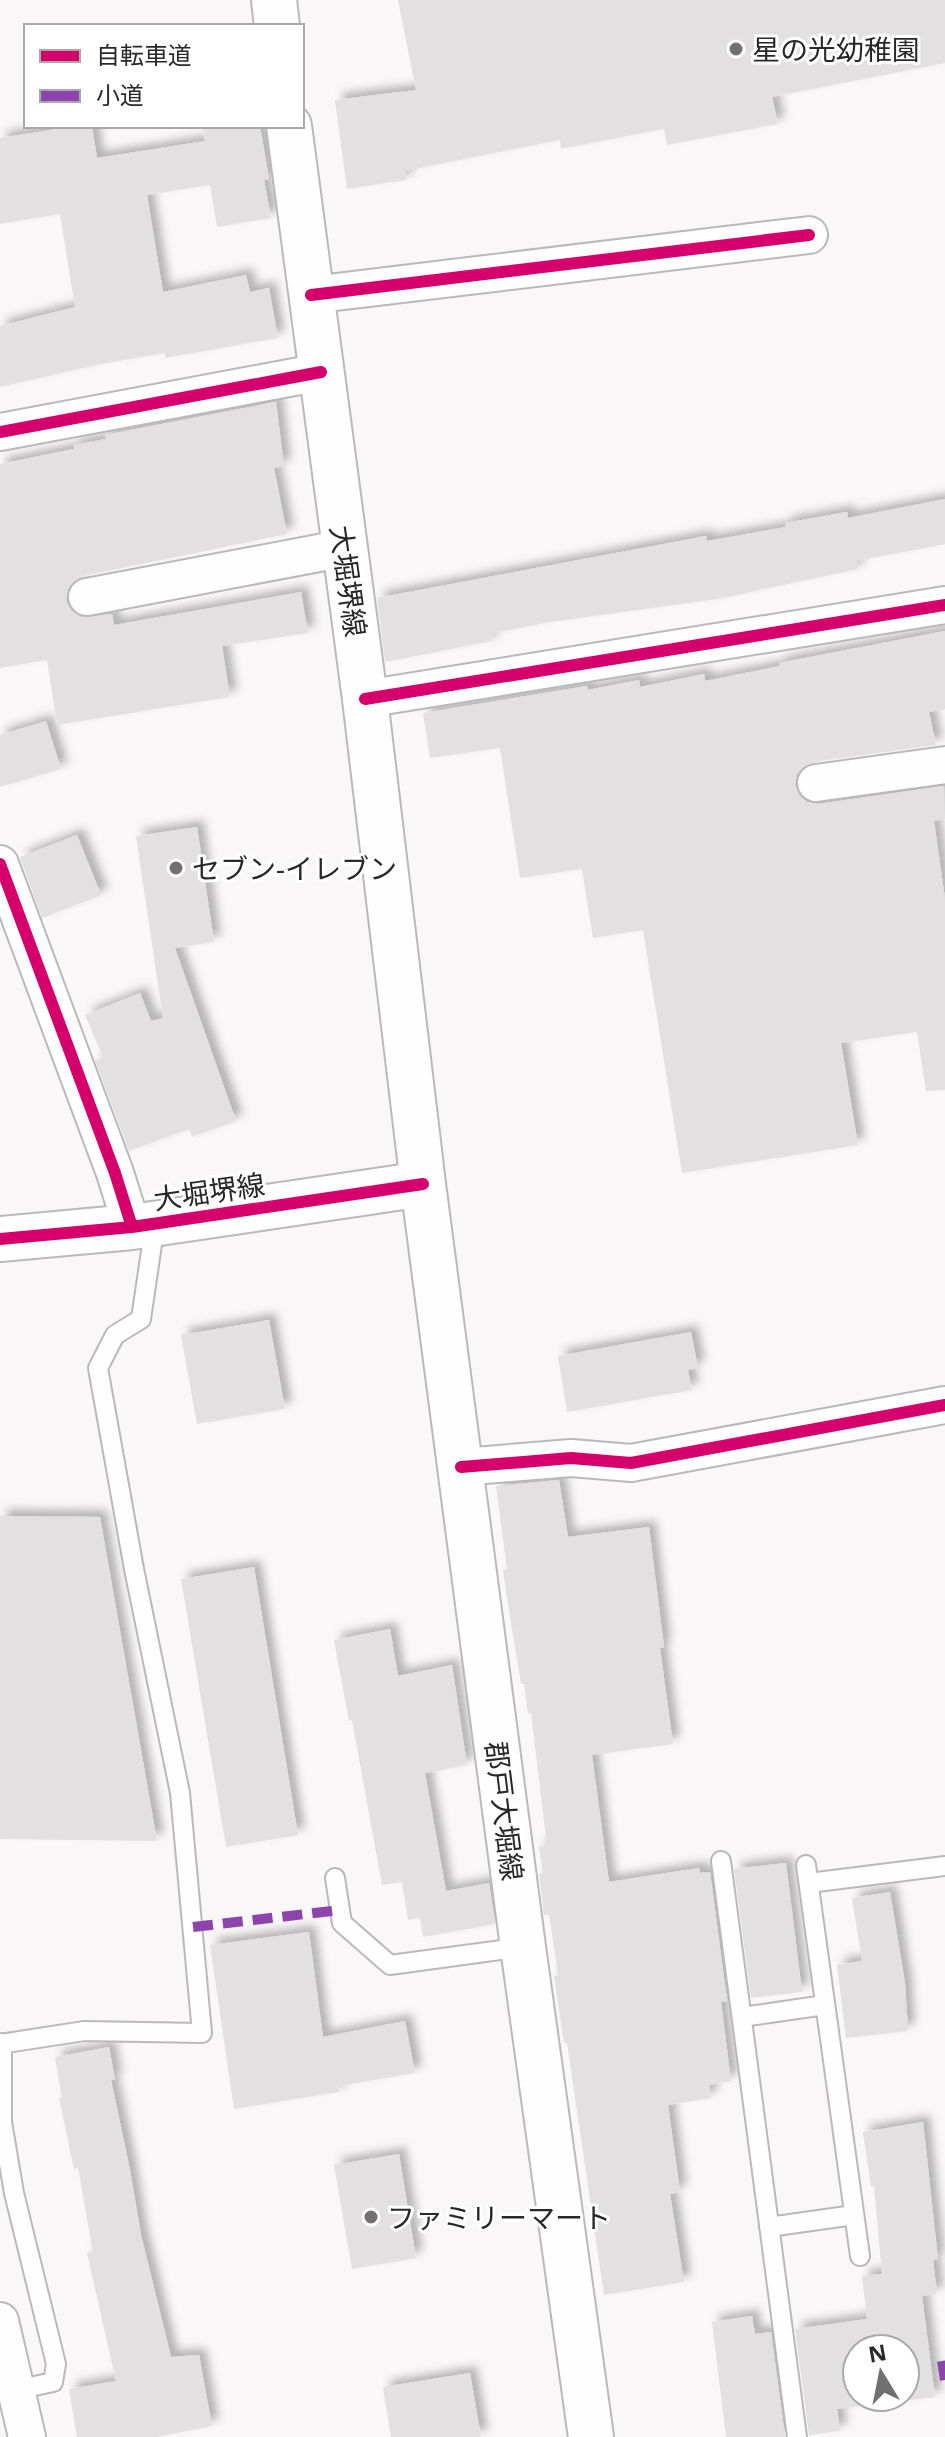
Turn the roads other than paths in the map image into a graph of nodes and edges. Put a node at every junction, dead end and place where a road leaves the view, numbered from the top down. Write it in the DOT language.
graph roads {
  1 [pos="274,0"];
  2 [pos="277,24"];
  3 [pos="289,128"];
  4 [pos="809,235"];
  5 [pos="311,295"];
  6 [pos="321,372"];
  7 [pos="0,432"];
  8 [pos="345,548"];
  9 [pos="87,597"];
  10 [pos="945,605"];
  11 [pos="365,699"];
  12 [pos="945,765"];
  13 [pos="816,783"];
  14 [pos="0,864"];
  15 [pos="423,1184"];
  16 [pos="143,1225"];
  17 [pos="0,1239"];
  18 [pos="945,1405"];
  19 [pos="461,1467"];
  20 [pos="721,1861"];
  21 [pos="945,1866"];
  22 [pos="335,1878"];
  23 [pos="523,1947"];
  24 [pos="825,2005"];
  25 [pos="742,2017"];
  26 [pos="1,2044"];
  27 [pos="1,2122"];
  28 [pos="854,2215"];
  29 [pos="769,2227"];
  30 [pos="860,2256"];
  31 [pos="0,2321"];
  32 [pos="16,2390"];
  33 [pos="27,2437"];
  34 [pos="591,2437"];
  35 [pos="797,2437"];
  1 -- 2 [label="main road"];
  3 -- 5 [label="main road, 大堀堺線"];
  4 -- 5 [label="street"];
  5 -- 6 [label="main road, 大堀堺線"];
  6 -- 7 [label="street"];
  6 -- 8 [label="main road, 大堀堺線"];
  8 -- 9 [label="street"];
  8 -- 11 [label="main road, 大堀堺線"];
  10 -- 11 [label="street"];
  11 -- 15 [label="main road, 大堀堺線"];
  12 -- 13 [label="street"];
  14 -- 16 [label="street"];
  15 -- 16 [label="main road, 大堀堺線"];
  15 -- 19 [label="main road, 郡戸大堀線"];
  16 -- 17 [label="main road, 大堀堺線"];
  16 -- 26 [label="lane"];
  18 -- 19 [label="street"];
  19 -- 23 [label="main road, 郡戸大堀線"];
  20 -- 25 [label="lane"];
  21 -- 24 [label="lane"];
  22 -- 23 [label="lane"];
  23 -- 34 [label="main road, 郡戸大堀線"];
  24 -- 25 [label="lane"];
  24 -- 28 [label="lane"];
  25 -- 29 [label="lane"];
  26 -- 27 [label="lane"];
  27 -- 32 [label="lane"];
  28 -- 29 [label="lane"];
  28 -- 30 [label="lane"];
  29 -- 35 [label="lane"];
  31 -- 32 [label="street"];
  32 -- 33 [label="street"];
}
